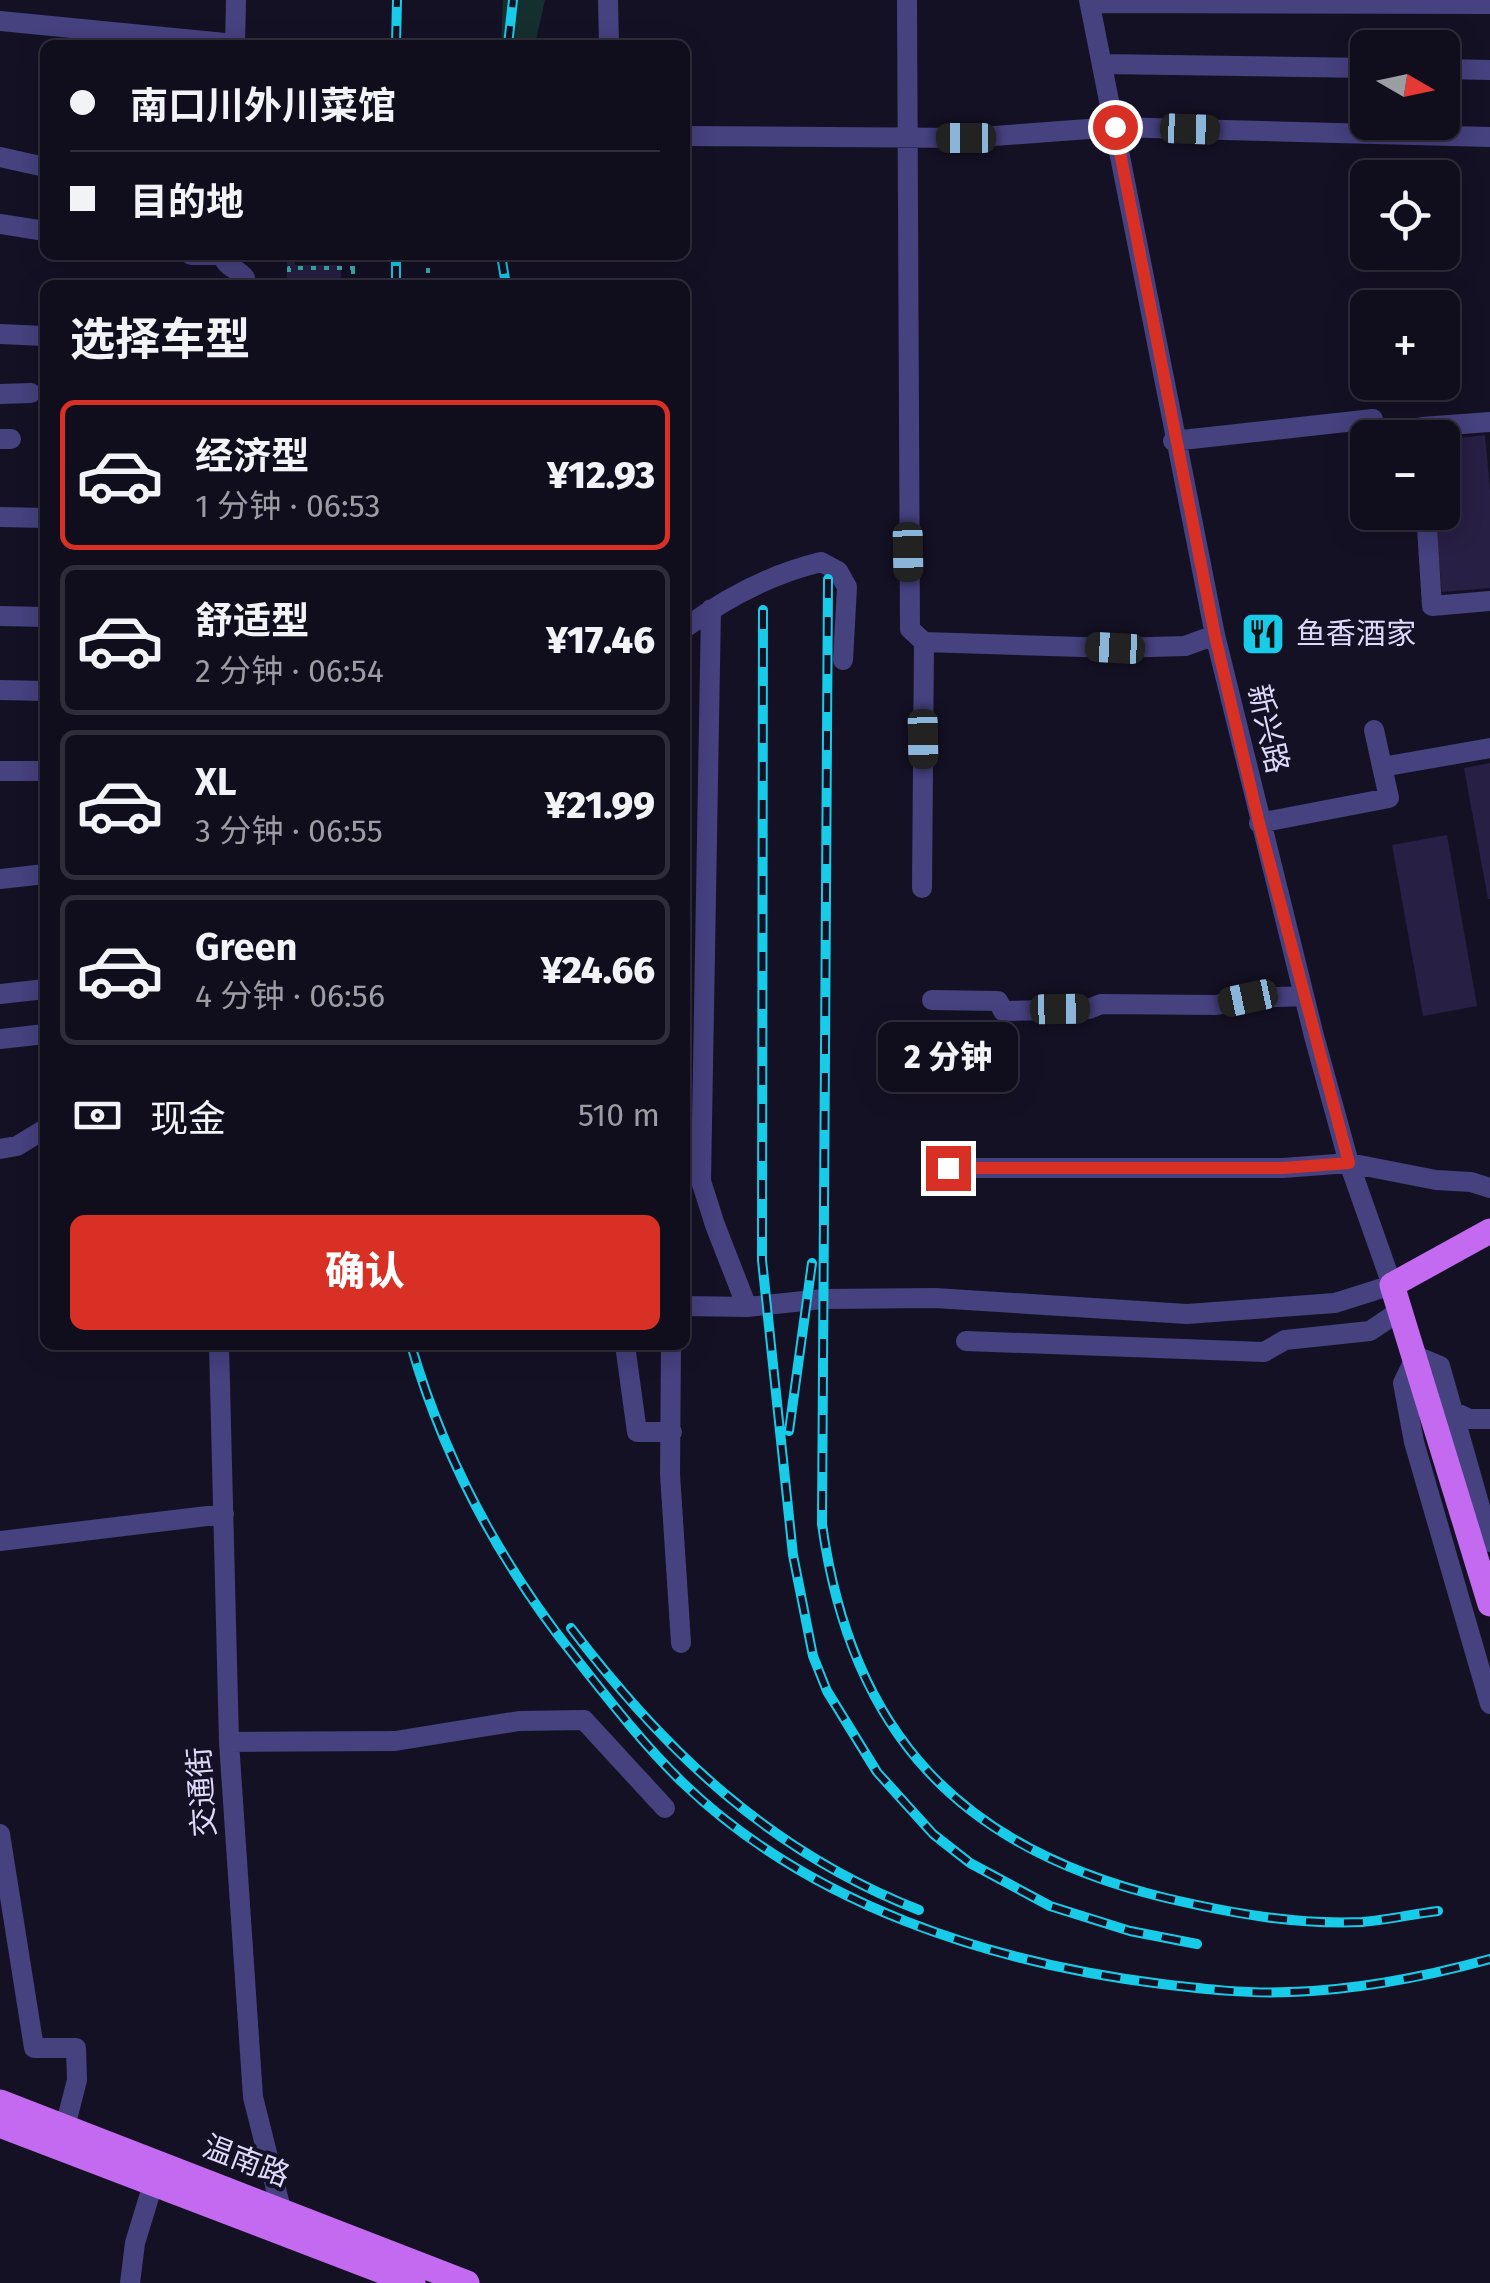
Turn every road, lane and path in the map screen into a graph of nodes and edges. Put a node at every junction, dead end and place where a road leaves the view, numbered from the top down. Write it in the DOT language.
graph roads {
  1 [pos="236,0"];
  2 [pos="608,0"];
  3 [pos="907,0"];
  4 [pos="1090,1"];
  5 [pos="1490,4"];
  6 [pos="0,21"];
  7 [pos="194,40"];
  8 [pos="235,40"];
  9 [pos="609,40"];
  10 [pos="1102,64"];
  11 [pos="1350,68"];
  12 [pos="1460,69"];
  13 [pos="1490,70"];
  14 [pos="1115,127"];
  15 [pos="690,136"];
  16 [pos="907,138"];
  17 [pos="1490,138"];
  18 [pos="0,157"];
  19 [pos="40,165"];
  20 [pos="0,224"];
  21 [pos="40,231"];
  22 [pos="226,260"];
  23 [pos="352,260"];
  24 [pos="428,260"];
  25 [pos="361,268"];
  26 [pos="428,273"];
  27 [pos="352,274"];
  28 [pos="246,280"];
  29 [pos="289,280"];
  30 [pos="0,334"];
  31 [pos="40,336"];
  32 [pos="31,393"];
  33 [pos="0,394"];
  34 [pos="1373,419"];
  35 [pos="1490,422"];
  36 [pos="1460,424"];
  37 [pos="1174,441"];
  38 [pos="0,517"];
  39 [pos="40,518"];
  40 [pos="1427,530"];
  41 [pos="1490,601"];
  42 [pos="711,609"];
  43 [pos="0,616"];
  44 [pos="40,617"];
  45 [pos="690,624"];
  46 [pos="1215,636"];
  47 [pos="924,642"];
  48 [pos="842,660"];
  49 [pos="0,690"];
  50 [pos="40,690"];
  51 [pos="1374,730"];
  52 [pos="1490,748"];
  53 [pos="1382,766"];
  54 [pos="0,770"];
  55 [pos="40,771"];
  56 [pos="1259,823"];
  57 [pos="40,875"];
  58 [pos="0,879"];
  59 [pos="922,888"];
  60 [pos="40,990"];
  61 [pos="0,994"];
  62 [pos="1304,996"];
  63 [pos="932,1000"];
  64 [pos="40,1035"];
  65 [pos="0,1039"];
  66 [pos="40,1133"];
  67 [pos="0,1149"];
  68 [pos="1349,1163"];
  69 [pos="948,1168"];
  70 [pos="1490,1188"];
  71 [pos="1490,1231"];
  72 [pos="1392,1284"];
  73 [pos="690,1306"];
  74 [pos="747,1307"];
  75 [pos="1401,1310"];
  76 [pos="966,1341"];
  77 [pos="219,1350"];
  78 [pos="625,1350"];
  79 [pos="671,1350"];
  80 [pos="1416,1356"];
  81 [pos="1450,1410"];
  82 [pos="1490,1419"];
  83 [pos="672,1432"];
  84 [pos="224,1514"];
  85 [pos="0,1541"];
  86 [pos="1490,1542"];
  87 [pos="1490,1604"];
  88 [pos="681,1643"];
  89 [pos="1490,1704"];
  90 [pos="228,1742"];
  91 [pos="665,1808"];
  92 [pos="0,1834"];
  93 [pos="0,2102"];
  94 [pos="0,2125"];
  95 [pos="64,2126"];
  96 [pos="154,2184"];
  97 [pos="277,2219"];
  98 [pos="410,2282"];
  99 [pos="130,2283"];
  100 [pos="468,2283"];
  1 -- 8 [label="street"];
  2 -- 9 [label="street"];
  3 -- 16 [label="street"];
  4 -- 5 [label="street"];
  4 -- 10 [label="street, 新兴路"];
  6 -- 7 [label="street"];
  10 -- 11 [label="street"];
  10 -- 14 [label="street, 新兴路"];
  12 -- 13 [label="street"];
  14 -- 16 [label="street"];
  14 -- 17 [label="street"];
  14 -- 46 [label="street, 新兴路"];
  15 -- 16 [label="street"];
  16 -- 47 [label="street"];
  18 -- 19 [label="street"];
  20 -- 21 [label="street"];
  22 -- 28 [label="street"];
  23 -- 27 [label="path, bridge"];
  24 -- 26 [label="path"];
  25 -- 29 [label="path"];
  30 -- 31 [label="street"];
  32 -- 33 [label="street"];
  34 -- 37 [label="street"];
  35 -- 36 [label="street"];
  38 -- 39 [label="street"];
  40 -- 41 [label="street"];
  42 -- 45 [label="street"];
  42 -- 48 [label="street"];
  42 -- 74 [label="street"];
  43 -- 44 [label="street"];
  46 -- 47 [label="street"];
  46 -- 56 [label="street, 新兴路"];
  47 -- 59 [label="street"];
  49 -- 50 [label="street"];
  51 -- 53 [label="street"];
  52 -- 53 [label="street"];
  53 -- 56 [label="street"];
  54 -- 55 [label="street"];
  56 -- 62 [label="street, 新兴路"];
  57 -- 58 [label="street"];
  60 -- 61 [label="street"];
  62 -- 63 [label="street"];
  62 -- 68 [label="street, 新兴路"];
  64 -- 65 [label="street"];
  66 -- 67 [label="street"];
  68 -- 69 [label="street"];
  68 -- 70 [label="street"];
  68 -- 72 [label="street, 新兴路"];
  71 -- 72 [label="main road"];
  72 -- 74 [label="street"];
  72 -- 75 [label="main road"];
  73 -- 74 [label="street"];
  75 -- 76 [label="street"];
  75 -- 80 [label="main road"];
  77 -- 84 [label="street, 交通街"];
  78 -- 83 [label="street"];
  79 -- 83 [label="street"];
  80 -- 81 [label="street"];
  80 -- 87 [label="main road"];
  80 -- 89 [label="street"];
  81 -- 82 [label="street"];
  81 -- 86 [label="street"];
  83 -- 88 [label="street"];
  84 -- 85 [label="street"];
  84 -- 90 [label="street, 交通街"];
  90 -- 91 [label="street"];
  90 -- 97 [label="street, 交通街"];
  92 -- 95 [label="street"];
  93 -- 95 [label="main road, 温南路"];
  94 -- 96 [label="main road, 温南路"];
  95 -- 97 [label="main road, 温南路"];
  96 -- 97 [label="main road, 温南路"];
  96 -- 99 [label="street"];
  97 -- 98 [label="main road, 温南路"];
  97 -- 100 [label="main road, 温南路"];
}
